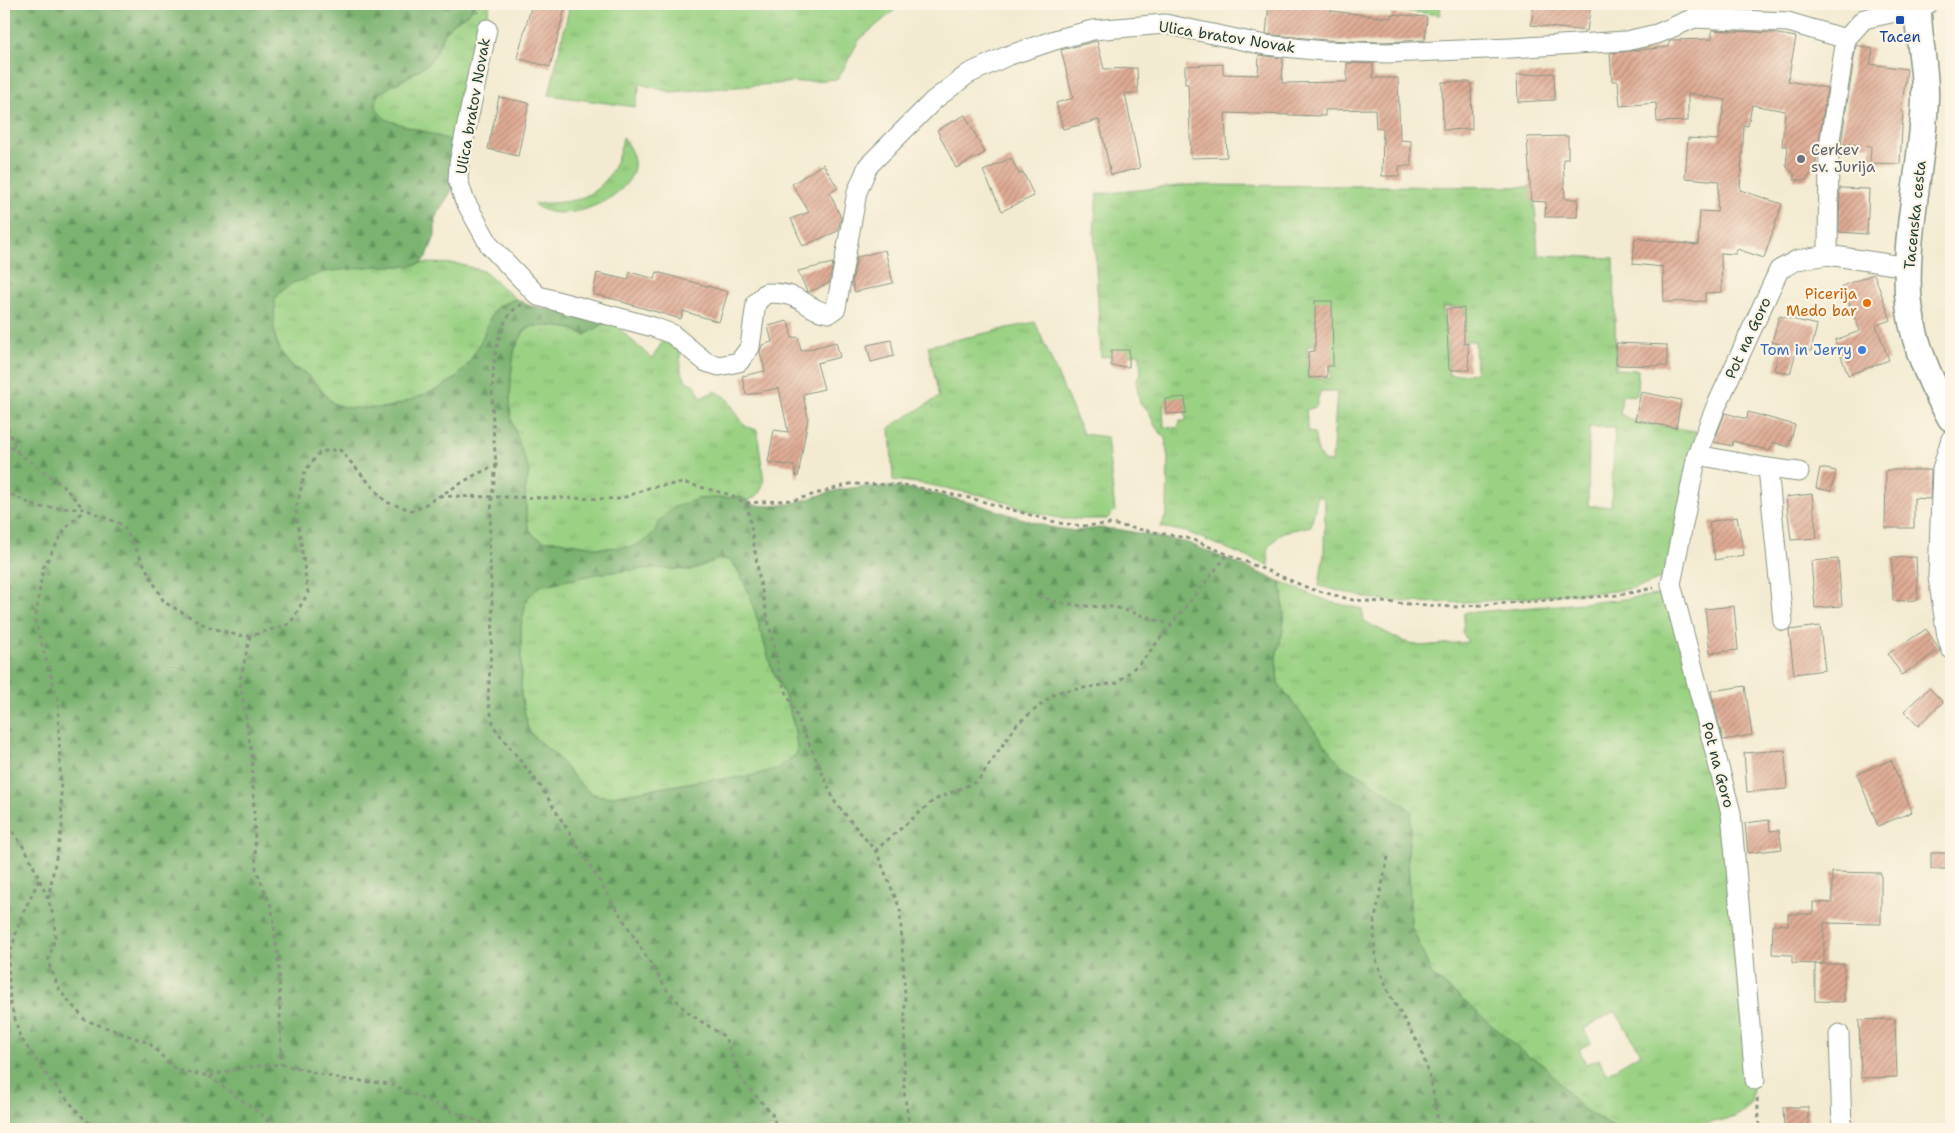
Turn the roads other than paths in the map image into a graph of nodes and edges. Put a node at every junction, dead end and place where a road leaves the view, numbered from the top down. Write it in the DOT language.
graph roads {
  1 [pos="1921,5"];
  2 [pos="487,29"];
  3 [pos="1846,39"];
  4 [pos="1828,255"];
  5 [pos="1908,267"];
  6 [pos="1951,418"];
  7 [pos="1951,439"];
  8 [pos="1697,455"];
  9 [pos="1768,468"];
  10 [pos="1799,472"];
  11 [pos="1783,621"];
  12 [pos="1951,649"];
  13 [pos="1839,1034"];
  14 [pos="1755,1080"];
  15 [pos="1842,1129"];
  1 -- 3 [label="street"];
  1 -- 5 [label="main road, Tacenska cesta"];
  2 -- 3 [label="street, Ulica bratov Novak"];
  3 -- 4 [label="street"];
  4 -- 5 [label="street, Pot na Goro"];
  4 -- 8 [label="street, Pot na Goro"];
  5 -- 6 [label="main road, Tacenska cesta"];
  7 -- 12 [label="street"];
  8 -- 9 [label="street"];
  8 -- 14 [label="street, Pot na Goro"];
  9 -- 10 [label="street"];
  9 -- 11 [label="street"];
  13 -- 15 [label="street"];
}
